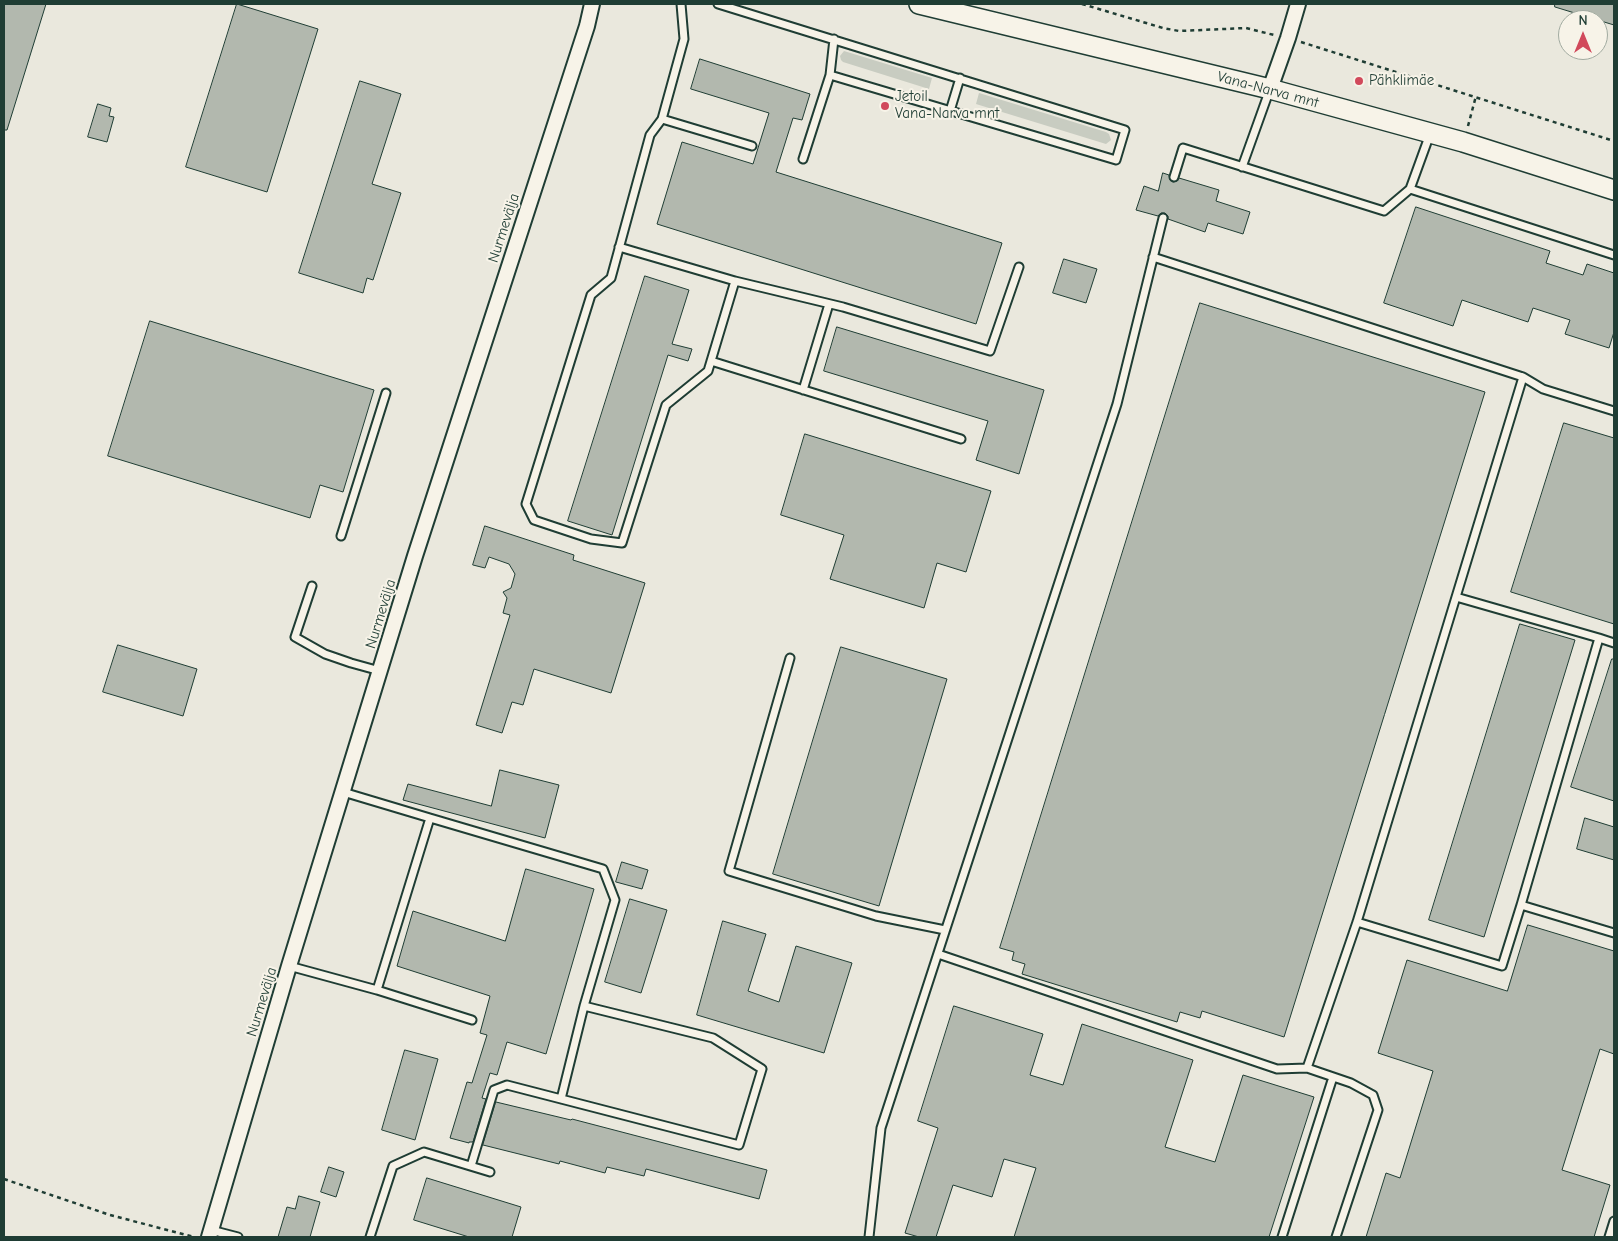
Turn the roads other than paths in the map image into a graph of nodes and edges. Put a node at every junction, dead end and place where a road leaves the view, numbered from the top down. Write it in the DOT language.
graph roads {
  1 [pos="592,4"];
  2 [pos="681,4"];
  3 [pos="718,4"];
  4 [pos="919,4"];
  5 [pos="1298,4"];
  6 [pos="947,7"];
  7 [pos="834,39"];
  8 [pos="830,75"];
  9 [pos="960,78"];
  10 [pos="1270,89"];
  11 [pos="950,111"];
  12 [pos="662,119"];
  13 [pos="1430,134"];
  14 [pos="752,146"];
  15 [pos="803,159"];
  16 [pos="1242,167"];
  17 [pos="1174,177"];
  18 [pos="1410,189"];
  19 [pos="1614,190"];
  20 [pos="1163,218"];
  21 [pos="619,247"];
  22 [pos="1614,255"];
  23 [pos="1153,257"];
  24 [pos="1019,267"];
  25 [pos="735,281"];
  26 [pos="829,304"];
  27 [pos="711,361"];
  28 [pos="1523,377"];
  29 [pos="803,390"];
  30 [pos="386,393"];
  31 [pos="1614,412"];
  32 [pos="960,439"];
  33 [pos="341,536"];
  34 [pos="312,586"];
  35 [pos="1456,597"];
  36 [pos="1599,638"];
  37 [pos="1614,643"];
  38 [pos="790,658"];
  39 [pos="380,671"];
  40 [pos="343,792"];
  41 [pos="430,818"];
  42 [pos="1521,905"];
  43 [pos="1357,922"];
  44 [pos="946,930"];
  45 [pos="1614,933"];
  46 [pos="938,954"];
  47 [pos="289,966"];
  48 [pos="377,990"];
  49 [pos="584,1006"];
  50 [pos="472,1020"];
  51 [pos="1307,1068"];
  52 [pos="1333,1077"];
  53 [pos="561,1098"];
  54 [pos="471,1166"];
  55 [pos="490,1172"];
  56 [pos="1614,1221"];
  57 [pos="210,1233"];
  58 [pos="238,1237"];
  59 [pos="370,1237"];
  60 [pos="869,1237"];
  61 [pos="1282,1237"];
  62 [pos="1336,1237"];
  63 [pos="1609,1237"];
  1 -- 39 [label="street, Nurmevälja"];
  2 -- 12 [label="lane"];
  3 -- 7 [label="lane"];
  4 -- 6 [label="main road, Vana-Narva mnt"];
  5 -- 10 [label="street"];
  6 -- 10 [label="main road, Vana-Narva mnt"];
  7 -- 8 [label="lane"];
  7 -- 9 [label="lane"];
  8 -- 11 [label="lane"];
  8 -- 15 [label="lane"];
  9 -- 11 [label="lane"];
  9 -- 11 [label="lane"];
  10 -- 13 [label="main road, Vana-Narva mnt"];
  10 -- 16 [label="lane"];
  12 -- 14 [label="lane"];
  12 -- 21 [label="lane"];
  13 -- 18 [label="lane"];
  13 -- 19 [label="main road, Vana-Narva mnt"];
  16 -- 17 [label="lane"];
  16 -- 18 [label="lane"];
  18 -- 22 [label="lane"];
  20 -- 23 [label="lane"];
  21 -- 25 [label="lane"];
  21 -- 27 [label="lane"];
  23 -- 28 [label="lane"];
  23 -- 44 [label="lane"];
  24 -- 26 [label="lane"];
  25 -- 26 [label="lane"];
  25 -- 27 [label="lane"];
  26 -- 29 [label="lane"];
  27 -- 29 [label="lane"];
  28 -- 31 [label="lane"];
  28 -- 35 [label="lane"];
  29 -- 32 [label="lane"];
  30 -- 33 [label="lane"];
  34 -- 39 [label="lane"];
  35 -- 36 [label="lane"];
  35 -- 43 [label="lane"];
  36 -- 37 [label="lane"];
  36 -- 42 [label="lane"];
  38 -- 44 [label="lane"];
  39 -- 40 [label="street, Nurmevälja"];
  40 -- 41 [label="lane"];
  40 -- 47 [label="street, Nurmevälja"];
  41 -- 48 [label="lane"];
  41 -- 49 [label="lane"];
  42 -- 43 [label="lane"];
  42 -- 45 [label="lane"];
  43 -- 51 [label="lane"];
  44 -- 46 [label="lane"];
  46 -- 51 [label="lane"];
  46 -- 60 [label="lane"];
  47 -- 48 [label="lane"];
  47 -- 57 [label="street, Nurmevälja"];
  48 -- 50 [label="lane"];
  49 -- 53 [label="lane"];
  49 -- 53 [label="lane"];
  51 -- 52 [label="lane"];
  52 -- 61 [label="lane"];
  52 -- 62 [label="lane"];
  53 -- 54 [label="lane"];
  54 -- 55 [label="lane"];
  54 -- 59 [label="lane"];
  56 -- 63 [label="lane"];
  57 -- 58 [label="lane"];
}
